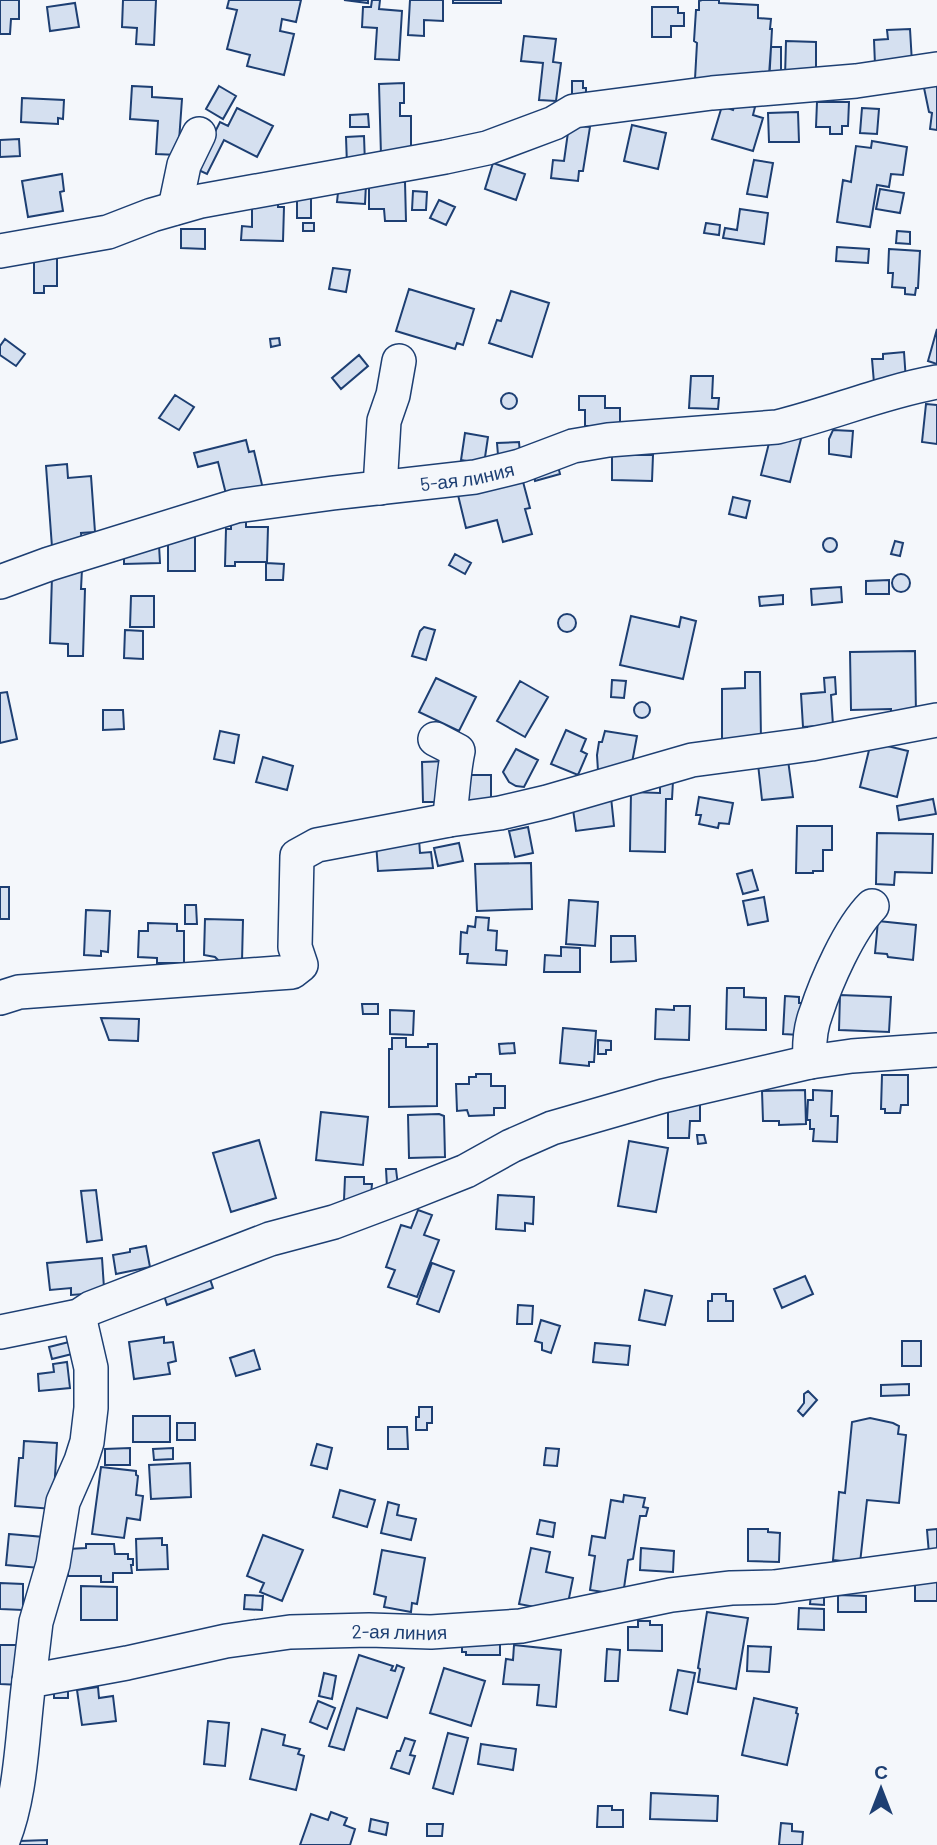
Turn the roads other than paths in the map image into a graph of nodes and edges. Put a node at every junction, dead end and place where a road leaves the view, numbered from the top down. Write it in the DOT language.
graph roads {
  1 [pos="937,69"];
  2 [pos="200,134"];
  3 [pos="175,208"];
  4 [pos="0,251"];
  5 [pos="399,361"];
  6 [pos="937,382"];
  7 [pos="380,488"];
  8 [pos="0,582"];
  9 [pos="937,720"];
  10 [pos="435,739"];
  11 [pos="449,820"];
  12 [pos="872,906"];
  13 [pos="0,998"];
  14 [pos="937,1049"];
  15 [pos="810,1062"];
  16 [pos="79,1315"];
  17 [pos="0,1332"];
  18 [pos="937,1565"];
  19 [pos="29,1681"];
  20 [pos="1,1845"];
  1 -- 3 [label="street"];
  2 -- 3 [label="street"];
  3 -- 4 [label="street"];
  5 -- 7 [label="street"];
  6 -- 7 [label="street, 5-ая линия"];
  7 -- 8 [label="street, 5-ая линия"];
  9 -- 11 [label="street"];
  10 -- 11 [label="street"];
  11 -- 13 [label="street"];
  12 -- 15 [label="street"];
  14 -- 15 [label="street"];
  15 -- 16 [label="street"];
  16 -- 17 [label="street"];
  16 -- 19 [label="street"];
  18 -- 19 [label="street, 2-ая линия"];
  19 -- 20 [label="street"];
}
